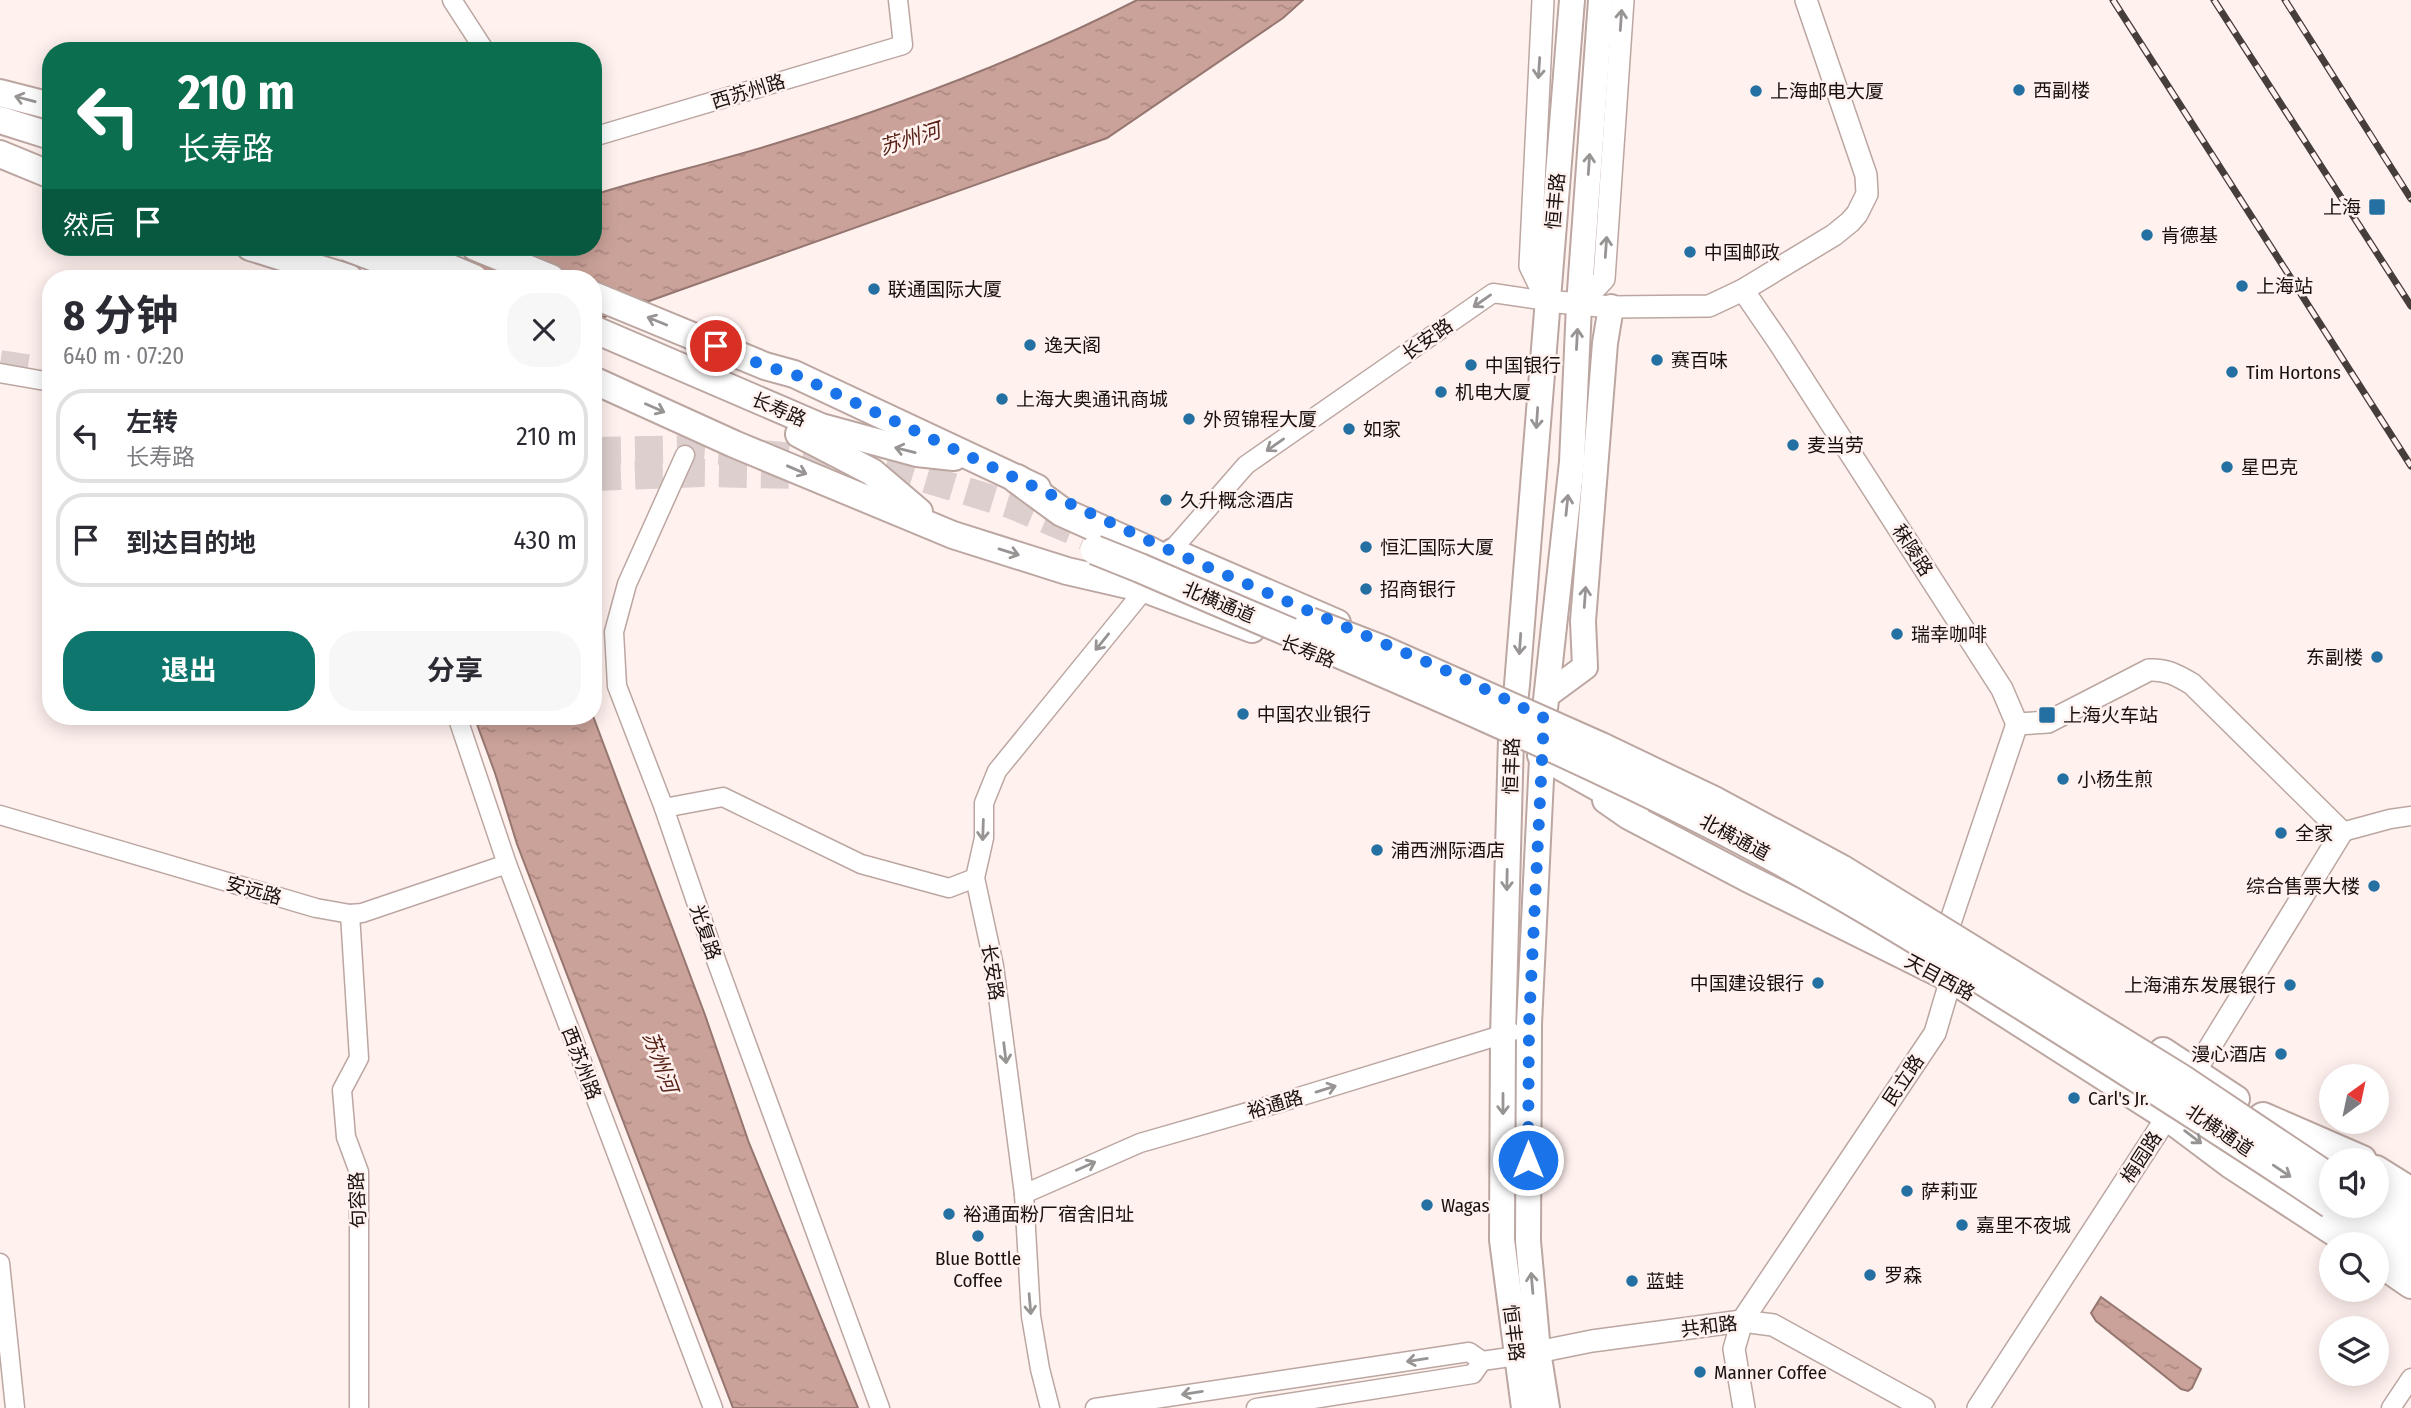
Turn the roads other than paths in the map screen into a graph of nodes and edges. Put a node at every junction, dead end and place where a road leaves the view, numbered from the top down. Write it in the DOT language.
graph roads {
  1 [pos="452,0"];
  2 [pos="898,0"];
  3 [pos="1543,0"];
  4 [pos="1572,0"];
  5 [pos="1601,0"];
  6 [pos="1623,0"];
  7 [pos="1806,0"];
  8 [pos="479,42"];
  9 [pos="0,93"];
  10 [pos="42,104"];
  11 [pos="0,120"];
  12 [pos="42,133"];
  13 [pos="602,134"];
  14 [pos="0,141"];
  15 [pos="42,151"];
  16 [pos="0,154"];
  17 [pos="42,171"];
  18 [pos="279,256"];
  19 [pos="370,256"];
  20 [pos="421,256"];
  21 [pos="425,256"];
  22 [pos="497,256"];
  23 [pos="323,270"];
  24 [pos="407,270"];
  25 [pos="412,270"];
  26 [pos="455,270"];
  27 [pos="531,270"];
  28 [pos="1743,290"];
  29 [pos="602,299"];
  30 [pos="1547,301"];
  31 [pos="1579,305"];
  32 [pos="1611,307"];
  33 [pos="602,333"];
  34 [pos="602,349"];
  35 [pos="0,373"];
  36 [pos="42,381"];
  37 [pos="602,384"];
  38 [pos="1573,421"];
  39 [pos="1599,421"];
  40 [pos="818,433"];
  41 [pos="685,455"];
  42 [pos="973,459"];
  43 [pos="1017,479"];
  44 [pos="939,529"];
  45 [pos="1160,551"];
  46 [pos="1210,584"];
  47 [pos="1145,589"];
  48 [pos="1515,703"];
  49 [pos="1546,707"];
  50 [pos="2017,724"];
  51 [pos="460,725"];
  52 [pos="1511,738"];
  53 [pos="1542,755"];
  54 [pos="664,808"];
  55 [pos="0,815"];
  56 [pos="2411,816"];
  57 [pos="2343,832"];
  58 [pos="508,864"];
  59 [pos="975,878"];
  60 [pos="350,914"];
  61 [pos="1950,923"];
  62 [pos="1951,979"];
  63 [pos="2028,1009"];
  64 [pos="1529,1024"];
  65 [pos="1503,1036"];
  66 [pos="2195,1071"];
  67 [pos="2167,1117"];
  68 [pos="2263,1117"];
  69 [pos="2334,1148"];
  70 [pos="2319,1153"];
  71 [pos="2319,1171"];
  72 [pos="2389,1178"];
  73 [pos="2411,1192"];
  74 [pos="1024,1194"];
  75 [pos="2319,1196"];
  76 [pos="2389,1201"];
  77 [pos="2411,1215"];
  78 [pos="2351,1218"];
  79 [pos="2389,1218"];
  80 [pos="2334,1232"];
  81 [pos="2411,1233"];
  82 [pos="2411,1258"];
  83 [pos="0,1263"];
  84 [pos="2389,1270"];
  85 [pos="2411,1285"];
  86 [pos="1742,1321"];
  87 [pos="1528,1354"];
  88 [pos="1482,1361"];
  89 [pos="2411,1378"];
  90 [pos="15,1408"];
  91 [pos="359,1408"];
  92 [pos="713,1408"];
  93 [pos="880,1408"];
  94 [pos="1050,1408"];
  95 [pos="1095,1408"];
  96 [pos="1256,1408"];
  97 [pos="1524,1408"];
  98 [pos="1547,1408"];
  99 [pos="1744,1408"];
  100 [pos="1924,1408"];
  101 [pos="1978,1408"];
  102 [pos="2391,1408"];
  1 -- 8 [label="street"];
  2 -- 13 [label="street, 西苏州路"];
  3 -- 30 [label="street, one-way"];
  4 -- 30 [label="main road, 恒丰路"];
  31 -- 5 [label="main road, 恒丰路, one-way"];
  31 -- 6 [label="street, one-way"];
  7 -- 28 [label="street"];
  10 -- 9 [label="main road, one-way"];
  11 -- 12 [label="main road"];
  14 -- 15 [label="main road"];
  16 -- 17 [label="main road"];
  18 -- 23 [label="main road"];
  19 -- 24 [label="main road, bridge"];
  20 -- 26 [label="main road, bridge"];
  21 -- 25 [label="street"];
  22 -- 27 [label="main road"];
  28 -- 32 [label="street, 长安路"];
  28 -- 50 [label="street, 秣陵路"];
  42 -- 29 [label="main road, 长寿路, one-way"];
  30 -- 31 [label="street, 长安路"];
  30 -- 45 [label="street, 长安路, one-way"];
  30 -- 48 [label="main road, 恒丰路, one-way"];
  31 -- 32 [label="street, 长安路"];
  38 -- 31 [label="main road, 恒丰路, one-way"];
  32 -- 39 [label="main road"];
  33 -- 40 [label="main road, 长寿路"];
  34 -- 40 [label="main road, 长寿路"];
  35 -- 36 [label="street"];
  37 -- 44 [label="main road, 长寿路, one-way"];
  38 -- 39 [label="main road"];
  49 -- 38 [label="main road, 恒丰路, one-way"];
  49 -- 39 [label="main road, one-way"];
  42 -- 40 [label="main road, 长寿路, one-way"];
  40 -- 44 [label="main road, 长寿路"];
  41 -- 54 [label="street, 光复路"];
  42 -- 43 [label="main road, 长寿路"];
  43 -- 45 [label="highway"];
  44 -- 47 [label="main road, 长寿路, one-way"];
  45 -- 46 [label="highway"];
  45 -- 48 [label="main road, 长寿路"];
  46 -- 63 [label="highway, 北横通道, bridge"];
  46 -- 71 [label="highway, 北横通道, bridge"];
  47 -- 52 [label="main road, 长寿路"];
  47 -- 59 [label="street, 长安路, one-way"];
  48 -- 49 [label="main road"];
  48 -- 52 [label="main road, 恒丰路"];
  49 -- 53 [label="main road, 恒丰路"];
  49 -- 61 [label="main road"];
  50 -- 57 [label="street"];
  50 -- 61 [label="street, 民立路"];
  51 -- 58 [label="street, 西苏州路"];
  52 -- 53 [label="main road"];
  52 -- 65 [label="main road, 恒丰路, one-way"];
  53 -- 62 [label="main road, 天目西路"];
  53 -- 63 [label="highway, bridge"];
  53 -- 64 [label="main road, 恒丰路"];
  54 -- 59 [label="street"];
  54 -- 93 [label="street, 光复路"];
  55 -- 60 [label="street, 安远路"];
  56 -- 57 [label="street"];
  57 -- 66 [label="street, 梅园路"];
  58 -- 60 [label="street, 安远路"];
  58 -- 92 [label="street, 西苏州路"];
  59 -- 74 [label="street, 长安路, one-way"];
  60 -- 91 [label="street, 句容路"];
  61 -- 62 [label="street, 民立路"];
  61 -- 66 [label="main road"];
  62 -- 67 [label="main road, 天目西路"];
  62 -- 86 [label="street, 民立路"];
  63 -- 75 [label="highway, 北横通道, one-way, bridge"];
  64 -- 65 [label="street, 裕通路"];
  87 -- 64 [label="main road, 恒丰路, one-way"];
  74 -- 65 [label="street, 裕通路, one-way"];
  65 -- 87 [label="main road, 恒丰路, one-way"];
  66 -- 67 [label="street, 梅园路"];
  66 -- 68 [label="main road"];
  67 -- 80 [label="main road, 天目西路, one-way"];
  67 -- 101 [label="street, 梅园路"];
  68 -- 69 [label="highway"];
  68 -- 70 [label="main road"];
  72 -- 73 [label="highway"];
  74 -- 94 [label="street, 长安路, one-way"];
  76 -- 77 [label="main road"];
  78 -- 82 [label="highway, 北横通道"];
  79 -- 81 [label="highway"];
  83 -- 90 [label="street"];
  84 -- 85 [label="main road"];
  86 -- 87 [label="street, 共和路"];
  86 -- 99 [label="street, 民立路"];
  86 -- 100 [label="street, 共和路"];
  87 -- 88 [label="street"];
  87 -- 97 [label="main road, 恒丰路"];
  87 -- 98 [label="main road, 恒丰路"];
  88 -- 95 [label="street, one-way"];
  88 -- 96 [label="street"];
  89 -- 102 [label="street"];
}
